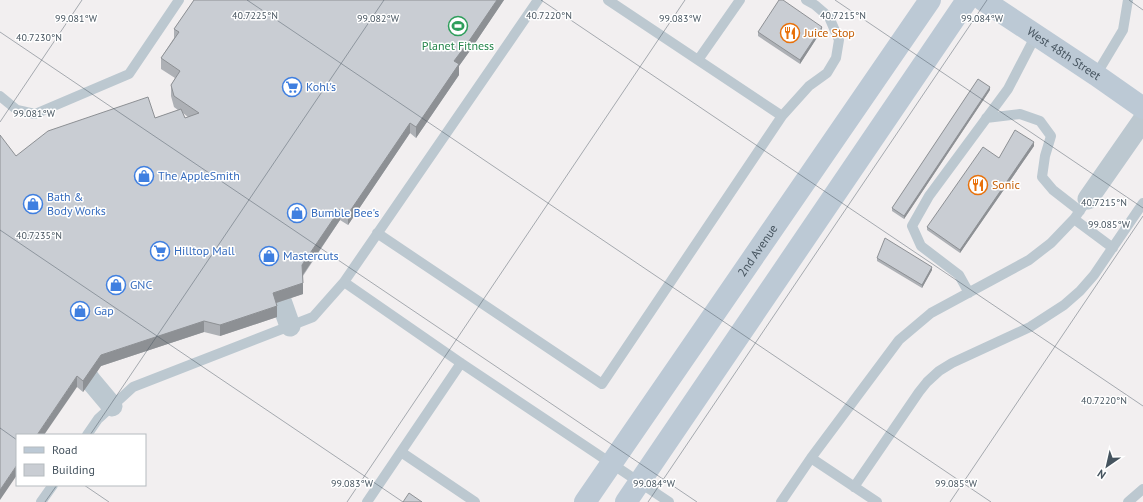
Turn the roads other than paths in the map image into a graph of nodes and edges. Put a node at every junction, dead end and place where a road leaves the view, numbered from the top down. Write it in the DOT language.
graph roads {
  1 [pos="179,0"];
  2 [pos="538,0"];
  3 [pos="608,0"];
  4 [pos="740,0"];
  5 [pos="806,0"];
  6 [pos="930,0"];
  7 [pos="967,0"];
  8 [pos="983,0"];
  9 [pos="1128,0"];
  10 [pos="1036,35"];
  11 [pos="698,60"];
  12 [pos="1096,75"];
  13 [pos="0,96"];
  14 [pos="1143,108"];
  15 [pos="782,116"];
  16 [pos="986,118"];
  17 [pos="1143,120"];
  18 [pos="1143,203"];
  19 [pos="1084,205"];
  20 [pos="1074,219"];
  21 [pos="378,233"];
  22 [pos="1113,248"];
  23 [pos="266,257"];
  24 [pos="344,282"];
  25 [pos="969,293"];
  26 [pos="290,326"];
  27 [pos="64,344"];
  28 [pos="461,363"];
  29 [pos="112,406"];
  30 [pos="88,434"];
  31 [pos="401,452"];
  32 [pos="811,458"];
  33 [pos="612,463"];
  34 [pos="640,482"];
  35 [pos="52,486"];
  36 [pos="854,487"];
  37 [pos="1143,489"];
  38 [pos="41,502"];
  39 [pos="367,502"];
  40 [pos="475,502"];
  41 [pos="585,502"];
  42 [pos="626,502"];
  43 [pos="670,502"];
  44 [pos="781,502"];
  45 [pos="877,502"];
  46 [pos="1128,502"];
  1 -- 13 [label="lane"];
  2 -- 21 [label="lane"];
  3 -- 11 [label="lane"];
  4 -- 11 [label="lane"];
  5 -- 15 [label="lane"];
  6 -- 33 [label="main road, 2nd Avenue"];
  7 -- 34 [label="main road"];
  8 -- 10 [label="main road, West 48th Street"];
  9 -- 12 [label="lane"];
  10 -- 12 [label="main road, West 48th Street"];
  10 -- 16 [label="lane"];
  11 -- 15 [label="lane"];
  12 -- 14 [label="main road, West 48th Street"];
  15 -- 21 [label="lane"];
  16 -- 19 [label="lane"];
  16 -- 25 [label="lane"];
  17 -- 19 [label="street"];
  18 -- 22 [label="lane"];
  19 -- 20 [label="lane"];
  20 -- 22 [label="lane"];
  20 -- 25 [label="lane"];
  21 -- 24 [label="lane"];
  22 -- 36 [label="lane"];
  23 -- 26 [label="street"];
  24 -- 26 [label="lane"];
  24 -- 28 [label="lane"];
  25 -- 32 [label="lane"];
  26 -- 29 [label="lane"];
  27 -- 29 [label="street"];
  28 -- 31 [label="lane"];
  28 -- 33 [label="lane"];
  29 -- 30 [label="lane"];
  31 -- 39 [label="lane"];
  31 -- 40 [label="lane"];
  32 -- 36 [label="lane"];
  32 -- 44 [label="lane"];
  33 -- 34 [label="lane"];
  33 -- 41 [label="main road, 2nd Avenue"];
  34 -- 42 [label="main road"];
  34 -- 43 [label="lane"];
  35 -- 38 [label="lane"];
  36 -- 45 [label="lane"];
  37 -- 46 [label="lane"];
}
